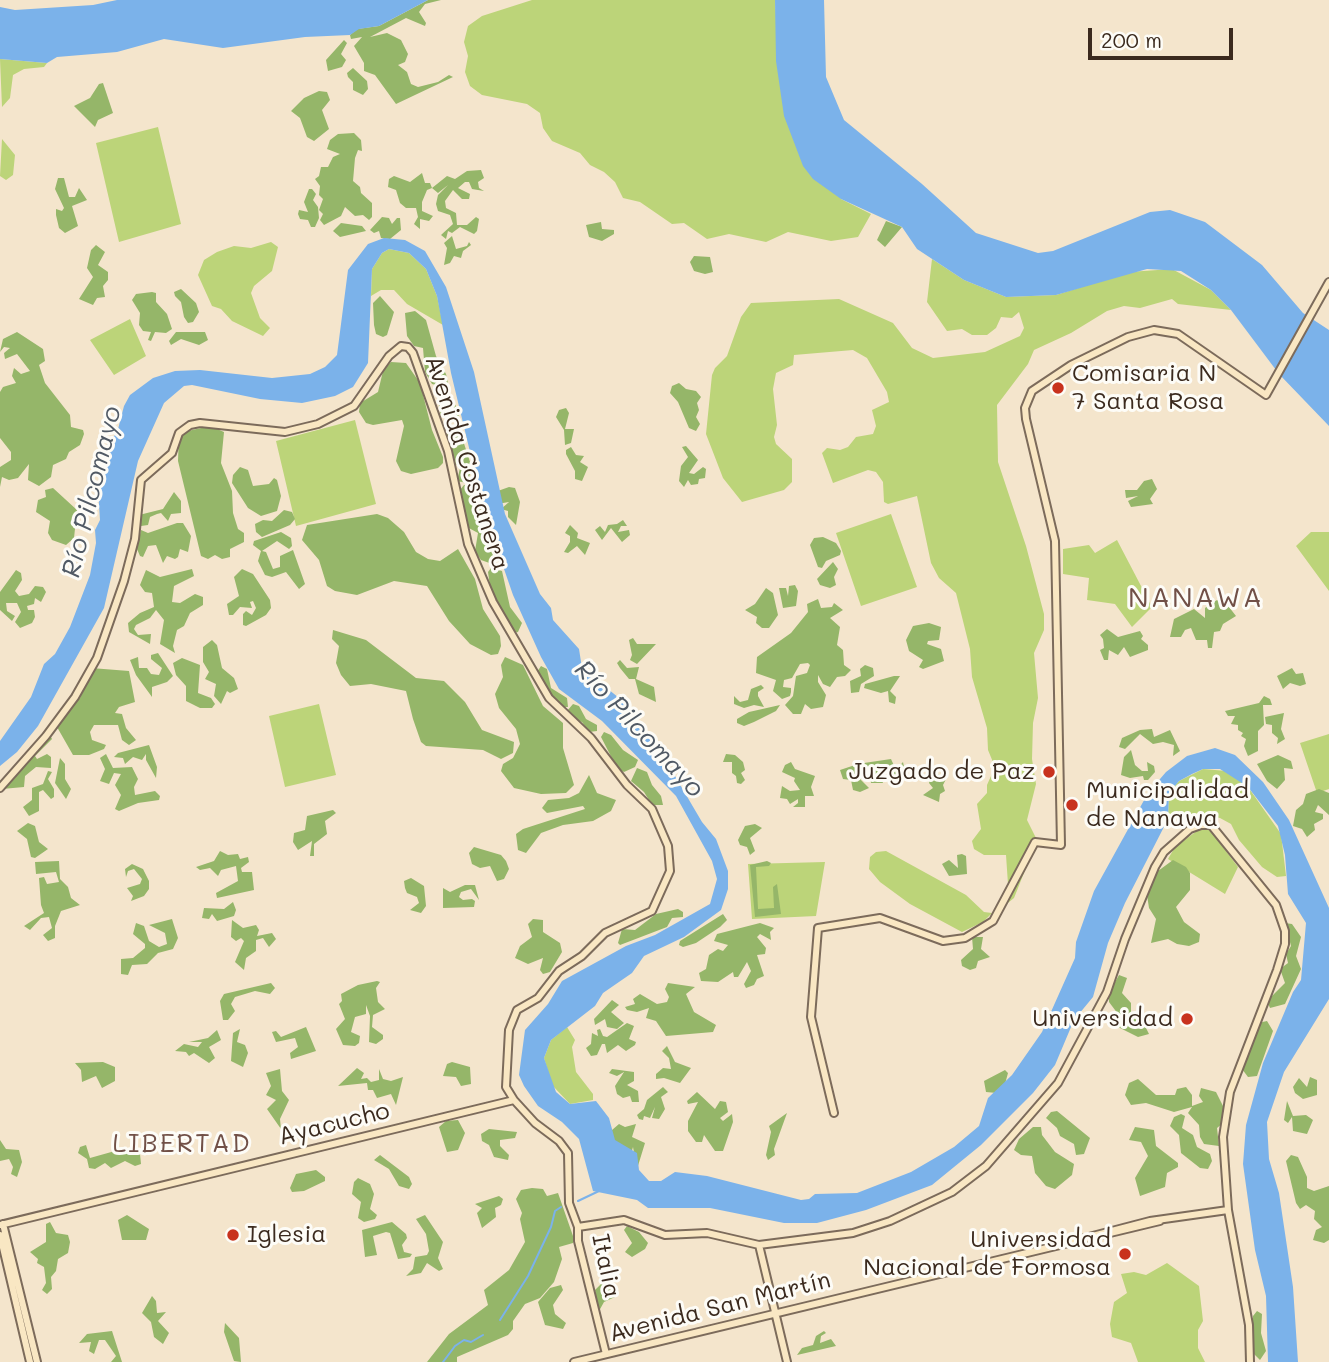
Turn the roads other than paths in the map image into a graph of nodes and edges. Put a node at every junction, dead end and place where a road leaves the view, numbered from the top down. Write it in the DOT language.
graph roads {
  1 [pos="1329,282"];
  2 [pos="0,788"];
  3 [pos="514,1100"];
  4 [pos="834,1113"];
  5 [pos="1228,1210"];
  6 [pos="2,1224"];
  7 [pos="578,1227"];
  8 [pos="0,1236"];
  9 [pos="759,1245"];
  10 [pos="775,1314"];
  11 [pos="606,1354"];
  12 [pos="30,1362"];
  13 [pos="37,1362"];
  14 [pos="573,1362"];
  15 [pos="787,1362"];
  16 [pos="1250,1362"];
  1 -- 4 [label="street"];
  2 -- 3 [label="street, Avenida Costanera"];
  3 -- 6 [label="street, Ayacucho"];
  3 -- 7 [label="street"];
  5 -- 9 [label="street"];
  5 -- 10 [label="street, Avenida San Martín"];
  5 -- 16 [label="street"];
  6 -- 13 [label="street"];
  7 -- 9 [label="street"];
  7 -- 11 [label="street, Italia"];
  8 -- 12 [label="street"];
  9 -- 10 [label="street"];
  10 -- 11 [label="street, Avenida San Martín"];
  10 -- 15 [label="street"];
  11 -- 14 [label="street, Avenida San Martín"];
}
